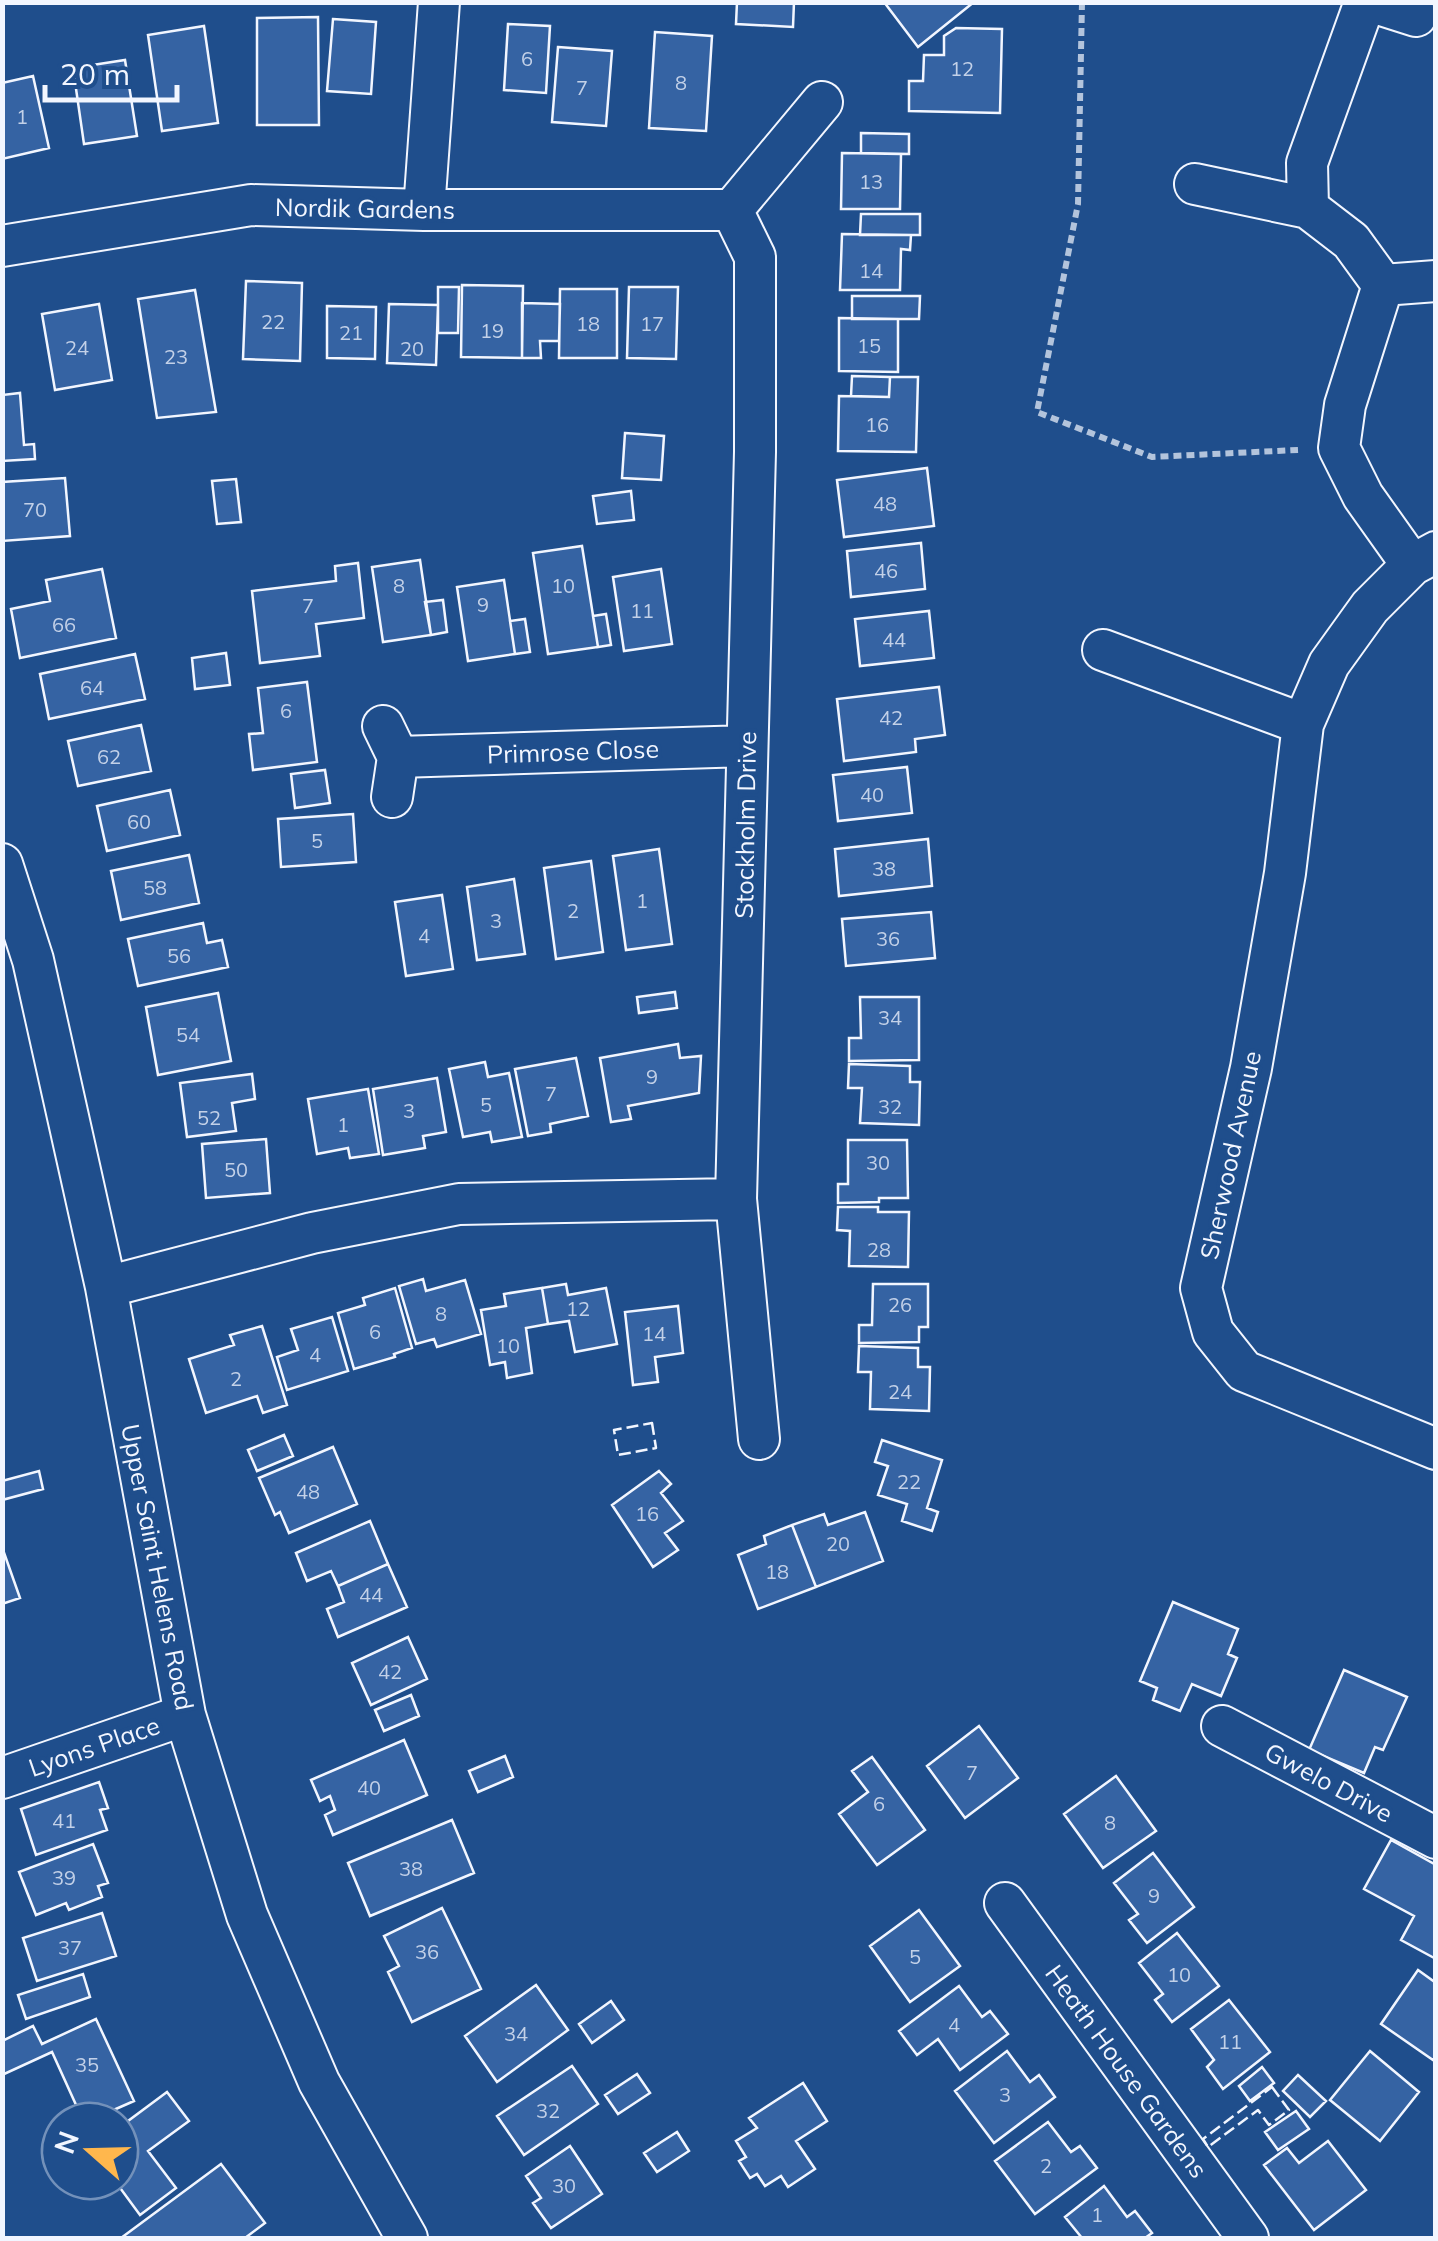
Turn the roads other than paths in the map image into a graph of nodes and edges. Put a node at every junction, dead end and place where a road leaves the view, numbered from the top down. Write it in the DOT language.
graph roads {
  1 [pos="440,2"];
  2 [pos="1364,2"];
  3 [pos="1372,2"];
  4 [pos="1416,16"];
  5 [pos="822,102"];
  6 [pos="1195,184"];
  7 [pos="1308,208"];
  8 [pos="424,210"];
  9 [pos="732,210"];
  10 [pos="2,246"];
  11 [pos="1436,281"];
  12 [pos="1382,284"];
  13 [pos="1424,559"];
  14 [pos="1103,650"];
  15 [pos="1303,724"];
  16 [pos="748,746"];
  17 [pos="392,797"];
  18 [pos="2,864"];
  19 [pos="736,1199"];
  20 [pos="106,1287"];
  21 [pos="759,1439"];
  22 [pos="1436,1449"];
  23 [pos="185,1714"];
  24 [pos="1222,1726"];
  25 [pos="2,1778"];
  26 [pos="1436,1838"];
  27 [pos="1005,1903"];
  28 [pos="407,2238"];
  29 [pos="1248,2238"];
  1 -- 8 [label="street"];
  2 -- 7 [label="street"];
  3 -- 4 [label="street"];
  5 -- 9 [label="street"];
  6 -- 7 [label="street"];
  7 -- 12 [label="street"];
  8 -- 9 [label="street, Nordik Gardens"];
  8 -- 10 [label="street, Nordik Gardens"];
  9 -- 16 [label="street, Stockholm Drive"];
  11 -- 12 [label="street"];
  12 -- 13 [label="street"];
  13 -- 15 [label="street, Sherwood Avenue"];
  14 -- 15 [label="street"];
  15 -- 22 [label="street, Sherwood Avenue"];
  16 -- 17 [label="street, Primrose Close"];
  16 -- 19 [label="street, Stockholm Drive"];
  18 -- 20 [label="street, Upper Saint Helens Road"];
  19 -- 20 [label="street"];
  19 -- 21 [label="street, Stockholm Drive"];
  20 -- 23 [label="street, Upper Saint Helens Road"];
  23 -- 25 [label="street, Lyons Place"];
  23 -- 28 [label="street, Upper Saint Helens Road"];
  24 -- 26 [label="street, Gwelo Drive"];
  27 -- 29 [label="street, Heath House Gardens"];
}
